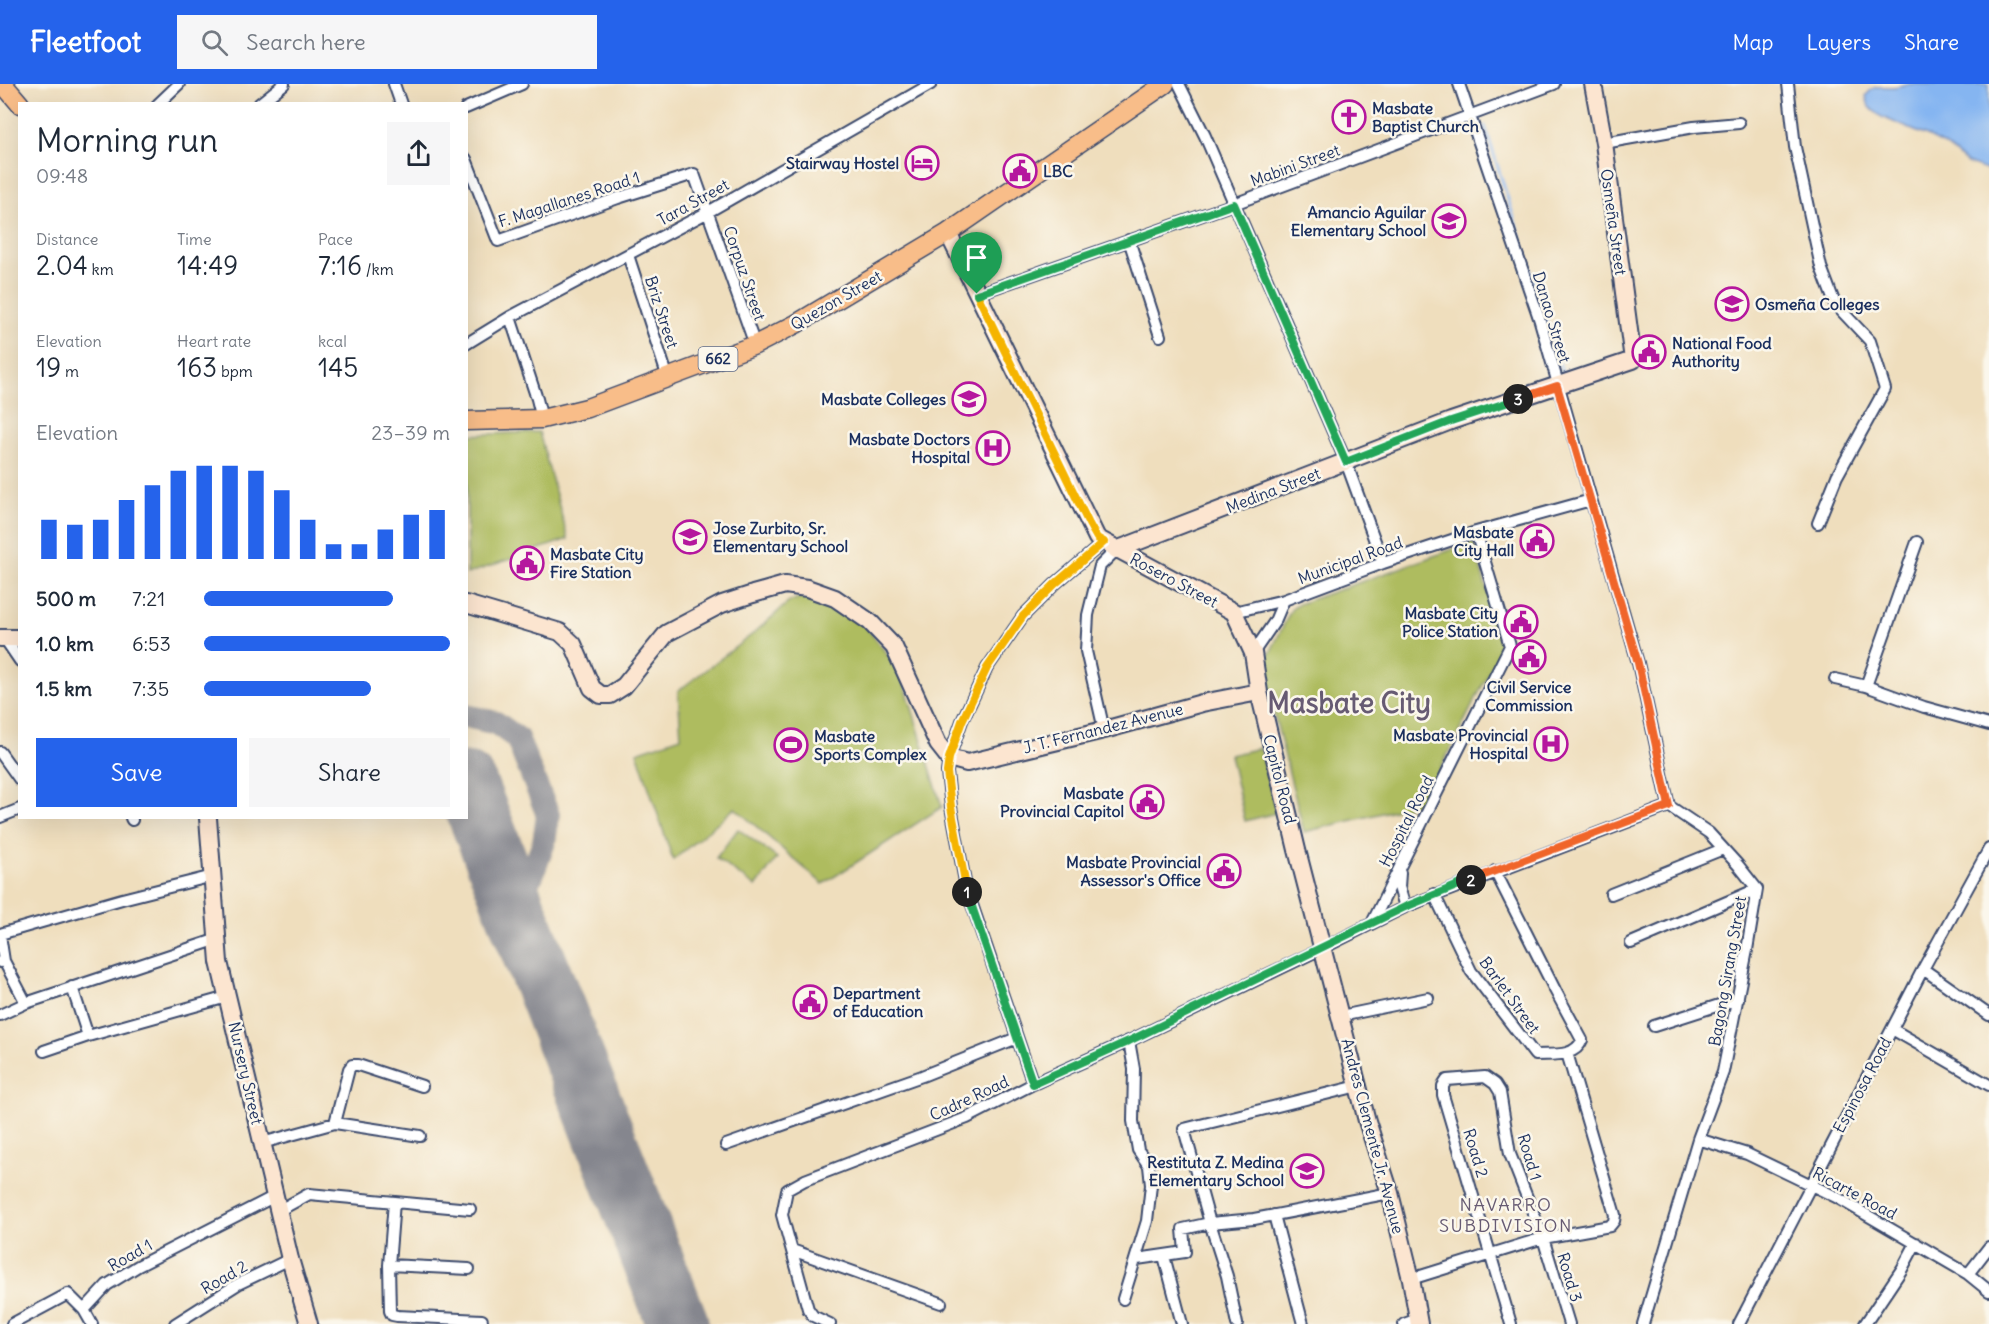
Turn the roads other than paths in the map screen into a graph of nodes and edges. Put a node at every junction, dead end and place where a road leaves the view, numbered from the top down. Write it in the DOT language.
graph roads {
  1 [pos="3,84"];
  2 [pos="179,84"];
  3 [pos="284,84"];
  4 [pos="394,84"];
  5 [pos="522,84"];
  6 [pos="931,84"];
  7 [pos="1165,84"];
  8 [pos="1179,84"];
  9 [pos="1459,84"];
  10 [pos="1554,84"];
  11 [pos="1593,84"];
  12 [pos="1788,84"];
  13 [pos="18,102"];
  14 [pos="160,102"];
  15 [pos="262,102"];
  16 [pos="399,102"];
  17 [pos="468,107"];
  18 [pos="1470,116"];
  19 [pos="1739,123"];
  20 [pos="1604,143"];
  21 [pos="468,164"];
  22 [pos="1234,204"];
  23 [pos="708,212"];
  24 [pos="948,233"];
  25 [pos="1129,240"];
  26 [pos="628,255"];
  27 [pos="977,294"];
  28 [pos="510,317"];
  29 [pos="1161,336"];
  30 [pos="468,343"];
  31 [pos="755,345"];
  32 [pos="1633,360"];
  33 [pos="668,378"];
  34 [pos="1557,386"];
  35 [pos="542,419"];
  36 [pos="468,421"];
  37 [pos="1346,462"];
  38 [pos="1591,500"];
  39 [pos="1818,523"];
  40 [pos="1476,532"];
  41 [pos="1917,542"];
  42 [pos="1110,546"];
  43 [pos="1090,555"];
  44 [pos="1383,563"];
  45 [pos="1100,566"];
  46 [pos="1284,600"];
  47 [pos="468,605"];
  48 [pos="1234,612"];
  49 [pos="6,637"];
  50 [pos="1253,653"];
  51 [pos="18,658"];
  52 [pos="1835,679"];
  53 [pos="1866,686"];
  54 [pos="1259,692"];
  55 [pos="1989,725"];
  56 [pos="1104,730"];
  57 [pos="0,752"];
  58 [pos="949,758"];
  59 [pos="18,777"];
  60 [pos="1669,806"];
  61 [pos="18,810"];
  62 [pos="0,816"];
  63 [pos="208,819"];
  64 [pos="1723,849"];
  65 [pos="1989,849"];
  66 [pos="1400,866"];
  67 [pos="1495,871"];
  68 [pos="213,876"];
  69 [pos="1757,889"];
  70 [pos="1434,894"];
  71 [pos="1611,894"];
  72 [pos="1405,907"];
  73 [pos="1372,923"];
  74 [pos="0,934"];
  75 [pos="218,939"];
  76 [pos="1631,943"];
  77 [pos="1323,948"];
  78 [pos="2,961"];
  79 [pos="1923,969"];
  80 [pos="72,987"];
  81 [pos="228,997"];
  82 [pos="1428,999"];
  83 [pos="1738,999"];
  84 [pos="26,1003"];
  85 [pos="0,1015"];
  86 [pos="1989,1015"];
  87 [pos="1341,1016"];
  88 [pos="1654,1026"];
  89 [pos="1892,1029"];
  90 [pos="88,1036"];
  91 [pos="1017,1038"];
  92 [pos="1129,1041"];
  93 [pos="44,1051"];
  94 [pos="1567,1053"];
  95 [pos="1033,1084"];
  96 [pos="1989,1085"];
  97 [pos="422,1086"];
  98 [pos="1358,1086"];
  99 [pos="1443,1095"];
  100 [pos="335,1124"];
  101 [pos="420,1136"];
  102 [pos="1698,1139"];
  103 [pos="262,1143"];
  104 [pos="726,1145"];
  105 [pos="1810,1185"];
  106 [pos="1390,1193"];
  107 [pos="394,1202"];
  108 [pos="277,1204"];
  109 [pos="470,1209"];
  110 [pos="1274,1215"];
  111 [pos="1210,1223"];
  112 [pos="1543,1239"];
  113 [pos="1916,1243"];
  114 [pos="1989,1247"];
  115 [pos="792,1250"];
  116 [pos="1491,1254"];
  117 [pos="1164,1256"];
  118 [pos="290,1259"];
  119 [pos="1137,1259"];
  120 [pos="389,1265"];
  121 [pos="469,1269"];
  122 [pos="1968,1274"];
  123 [pos="1411,1279"];
  124 [pos="1989,1291"];
  125 [pos="1122,1299"];
  126 [pos="941,1303"];
  127 [pos="84,1310"];
  128 [pos="482,1320"];
  129 [pos="1414,1322"];
  130 [pos="12,1324"];
  131 [pos="92,1324"];
  132 [pos="175,1324"];
  133 [pos="309,1324"];
  134 [pos="830,1324"];
  135 [pos="1182,1324"];
  136 [pos="1237,1324"];
  137 [pos="1303,1324"];
  138 [pos="1511,1324"];
  139 [pos="1569,1324"];
  140 [pos="1643,1324"];
  141 [pos="1739,1324"];
  142 [pos="1865,1324"];
  1 -- 13 [label="main road"];
  2 -- 14 [label="street"];
  3 -- 15 [label="street"];
  4 -- 16 [label="street"];
  5 -- 17 [label="street"];
  6 -- 23 [label="street, Tara Street"];
  7 -- 24 [label="main road, Quezon Street"];
  8 -- 22 [label="street"];
  9 -- 18 [label="street, Danao Street"];
  10 -- 18 [label="street, Mabini Street"];
  11 -- 20 [label="street, Osmeña Street"];
  12 -- 39 [label="street"];
  18 -- 22 [label="street, Mabini Street"];
  18 -- 34 [label="street, Danao Street"];
  19 -- 20 [label="street"];
  20 -- 32 [label="street, Osmeña Street"];
  21 -- 23 [label="street, F. Magallanes Road 1"];
  22 -- 25 [label="street, Mabini Street"];
  22 -- 37 [label="street"];
  23 -- 26 [label="street, Tara Street"];
  23 -- 31 [label="street, Corpuz Street"];
  24 -- 27 [label="street, Rosero Street"];
  24 -- 31 [label="main road, Quezon Street / 662"];
  25 -- 27 [label="street, Mabini Street"];
  25 -- 29 [label="street"];
  26 -- 28 [label="street, Tara Street"];
  26 -- 33 [label="street, Briz Street"];
  27 -- 42 [label="street, Rosero Street"];
  28 -- 30 [label="street, Tara Street"];
  28 -- 35 [label="street"];
  31 -- 33 [label="main road, Quezon Street / 662"];
  32 -- 34 [label="street, Medina Street"];
  33 -- 35 [label="main road, Quezon Street / 662"];
  34 -- 37 [label="street, Medina Street"];
  34 -- 38 [label="street, Danao Street"];
  35 -- 36 [label="main road, Quezon Street / 662"];
  37 -- 42 [label="street, Medina Street"];
  37 -- 44 [label="street"];
  38 -- 40 [label="street, Municipal Road"];
  38 -- 60 [label="street, Danao Street"];
  40 -- 44 [label="street, Municipal Road"];
  40 -- 66 [label="street, Hospital Road"];
  41 -- 53 [label="street"];
  42 -- 43 [label="street"];
  42 -- 45 [label="street"];
  42 -- 48 [label="street, Rosero Street"];
  43 -- 45 [label="street"];
  43 -- 58 [label="street"];
  44 -- 46 [label="street, Municipal Road"];
  45 -- 56 [label="street"];
  46 -- 48 [label="street, Municipal Road"];
  46 -- 50 [label="street"];
  47 -- 58 [label="street"];
  48 -- 50 [label="street, Capitol Road"];
  49 -- 51 [label="street"];
  50 -- 54 [label="street, Capitol Road"];
  52 -- 53 [label="street"];
  53 -- 55 [label="street"];
  54 -- 56 [label="street, J. T. Fernandez Avenue"];
  54 -- 77 [label="street, Capitol Road"];
  56 -- 58 [label="street, J. T. Fernandez Avenue"];
  57 -- 59 [label="street"];
  58 -- 91 [label="street"];
  60 -- 64 [label="street, Bagong Sirang Street"];
  60 -- 67 [label="street, Cadre Road"];
  61 -- 62 [label="street"];
  63 -- 68 [label="street, Nursery Street"];
  64 -- 69 [label="street, Bagong Sirang Street"];
  64 -- 71 [label="street"];
  65 -- 79 [label="street, Espinosa Road"];
  66 -- 72 [label="street"];
  66 -- 73 [label="street, Hospital Road"];
  67 -- 70 [label="street, Cadre Road"];
  67 -- 94 [label="street"];
  68 -- 74 [label="street"];
  68 -- 75 [label="street, Nursery Street"];
  69 -- 76 [label="street"];
  69 -- 83 [label="street, Bagong Sirang Street"];
  70 -- 72 [label="street, Cadre Road"];
  70 -- 94 [label="street, Barlet Street"];
  72 -- 73 [label="street, Cadre Road"];
  73 -- 77 [label="street, Cadre Road"];
  74 -- 78 [label="street"];
  75 -- 80 [label="street"];
  75 -- 81 [label="street, Nursery Street"];
  77 -- 87 [label="street, Andres Clemente Jr. Avenue"];
  77 -- 92 [label="street, Cadre Road"];
  78 -- 84 [label="street"];
  79 -- 86 [label="street"];
  79 -- 89 [label="street, Espinosa Road"];
  80 -- 84 [label="street"];
  80 -- 90 [label="street"];
  81 -- 90 [label="street"];
  81 -- 103 [label="street, Nursery Street"];
  82 -- 87 [label="street"];
  83 -- 88 [label="street"];
  83 -- 102 [label="street, Bagong Sirang Street"];
  84 -- 85 [label="street"];
  87 -- 98 [label="street, Andres Clemente Jr. Avenue"];
  89 -- 96 [label="street"];
  89 -- 105 [label="street, Espinosa Road"];
  90 -- 93 [label="street"];
  91 -- 95 [label="street"];
  91 -- 104 [label="street"];
  92 -- 95 [label="street, Cadre Road"];
  92 -- 119 [label="street"];
  94 -- 112 [label="street"];
  95 -- 115 [label="street, Cadre Road"];
  97 -- 100 [label="street"];
  98 -- 106 [label="street, Andres Clemente Jr. Avenue"];
  98 -- 111 [label="street"];
  99 -- 112 [label="street, Road 1"];
  99 -- 116 [label="street, Road 2"];
  100 -- 101 [label="street"];
  100 -- 103 [label="street"];
  102 -- 105 [label="street, Ricarte Road"];
  102 -- 140 [label="street, Bagong Sirang Street"];
  103 -- 108 [label="street, Nursery Street"];
  105 -- 113 [label="street, Ricarte Road"];
  105 -- 141 [label="street, Espinosa Road"];
  106 -- 110 [label="street"];
  106 -- 123 [label="street, Andres Clemente Jr. Avenue"];
  107 -- 108 [label="street, Road 1"];
  107 -- 109 [label="street, Road 1"];
  107 -- 120 [label="street"];
  108 -- 118 [label="street, Nursery Street"];
  108 -- 127 [label="street, Road 1"];
  110 -- 111 [label="street"];
  110 -- 137 [label="street"];
  111 -- 117 [label="street"];
  111 -- 136 [label="street"];
  112 -- 116 [label="street"];
  112 -- 139 [label="street, Road 3"];
  113 -- 122 [label="street, Ricarte Road"];
  113 -- 142 [label="street"];
  114 -- 122 [label="street"];
  115 -- 126 [label="street"];
  115 -- 134 [label="street"];
  116 -- 123 [label="street"];
  116 -- 138 [label="street, Road 2"];
  117 -- 119 [label="street"];
  117 -- 135 [label="street"];
  118 -- 132 [label="street, Road 2"];
  118 -- 133 [label="street, Nursery Street"];
  119 -- 125 [label="street"];
  120 -- 121 [label="street"];
  120 -- 128 [label="street"];
  122 -- 124 [label="street, Ricarte Road"];
  123 -- 129 [label="street, Andres Clemente Jr. Avenue"];
  127 -- 130 [label="street"];
  127 -- 131 [label="street"];
}
